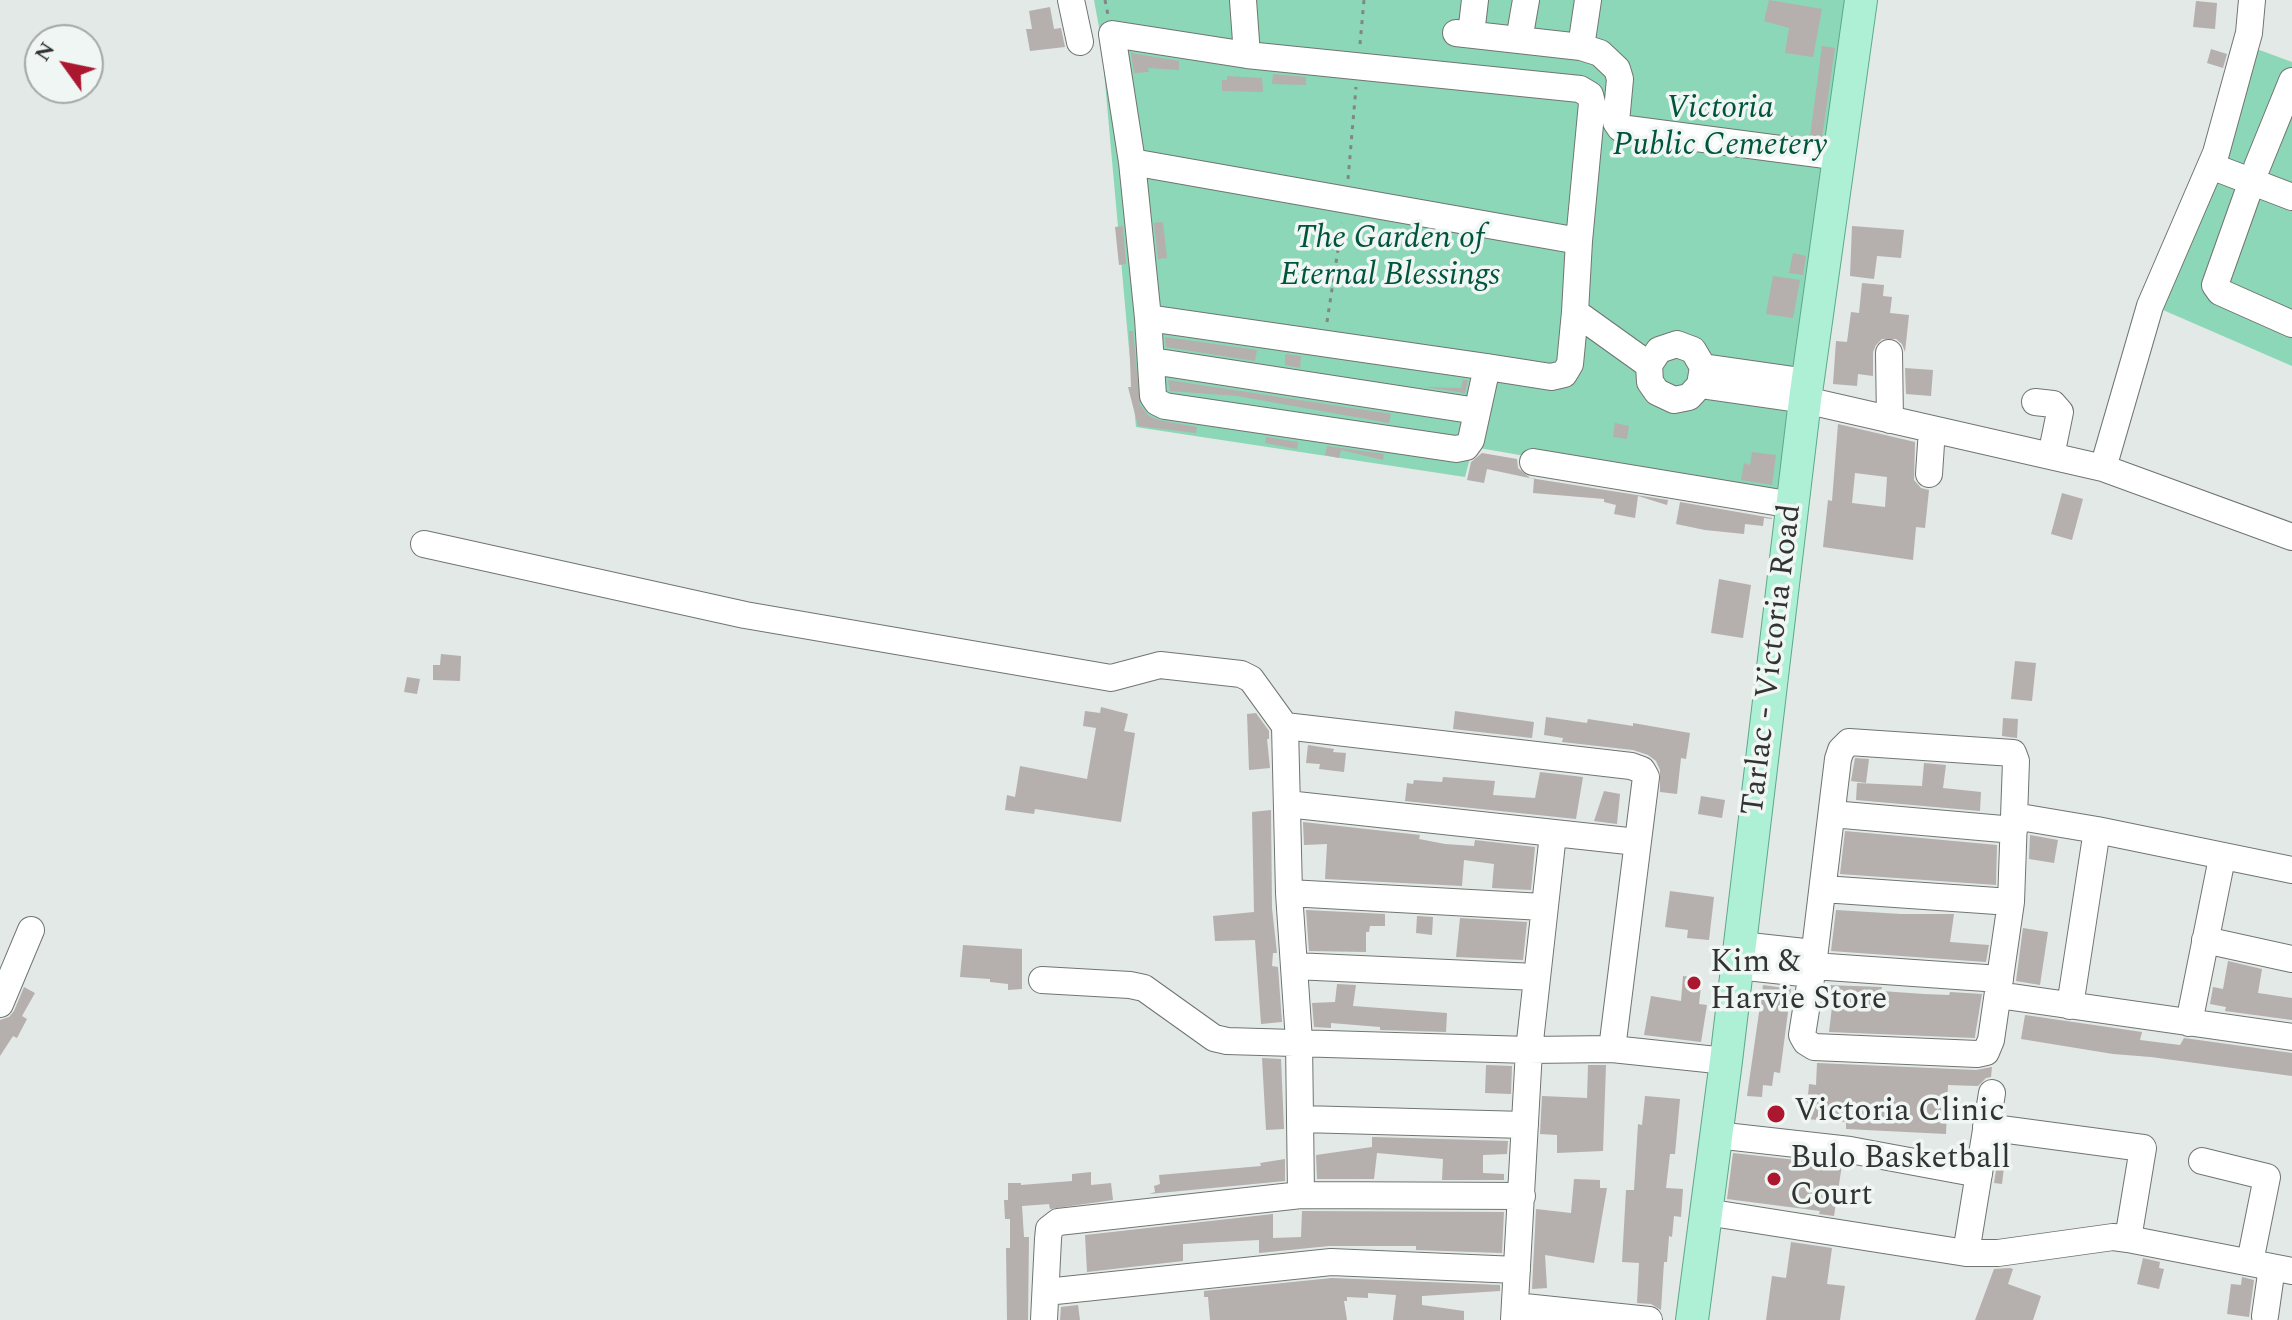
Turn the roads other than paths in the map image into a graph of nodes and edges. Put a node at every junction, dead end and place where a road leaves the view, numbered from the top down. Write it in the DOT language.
graph roads {
  1 [pos="1071,0"];
  2 [pos="1243,0"];
  3 [pos="1475,0"];
  4 [pos="1526,0"];
  5 [pos="1588,0"];
  6 [pos="1861,0"];
  7 [pos="2252,0"];
  8 [pos="1519,40"];
  9 [pos="1080,42"];
  10 [pos="1581,47"];
  11 [pos="1247,55"];
  12 [pos="2292,81"];
  13 [pos="1841,157"];
  14 [pos="2214,160"];
  15 [pos="1132,162"];
  16 [pos="2266,178"];
  17 [pos="2292,197"];
  18 [pos="1579,241"];
  19 [pos="1575,312"];
  20 [pos="1148,318"];
  21 [pos="2292,324"];
  22 [pos="1889,353"];
  23 [pos="1152,361"];
  24 [pos="1649,365"];
  25 [pos="1487,367"];
  26 [pos="1702,376"];
  27 [pos="1807,391"];
  28 [pos="2035,402"];
  29 [pos="1477,411"];
  30 [pos="1890,420"];
  31 [pos="1932,429"];
  32 [pos="2051,456"];
  33 [pos="1533,462"];
  34 [pos="2103,468"];
  35 [pos="1929,474"];
  36 [pos="1793,505"];
  37 [pos="2292,537"];
  38 [pos="424,544"];
  39 [pos="1285,726"];
  40 [pos="1287,804"];
  41 [pos="1832,814"];
  42 [pos="2014,823"];
  43 [pos="2097,830"];
  44 [pos="1553,834"];
  45 [pos="1637,842"];
  46 [pos="2222,858"];
  47 [pos="2292,870"];
  48 [pos="1823,889"];
  49 [pos="1289,893"];
  50 [pos="2011,902"];
  51 [pos="1543,907"];
  52 [pos="31,930"];
  53 [pos="2205,940"];
  54 [pos="1738,956"];
  55 [pos="2292,959"];
  56 [pos="1813,964"];
  57 [pos="1294,966"];
  58 [pos="1536,977"];
  59 [pos="1042,980"];
  60 [pos="1999,987"];
  61 [pos="0,1004"];
  62 [pos="2070,1006"];
  63 [pos="2189,1023"];
  64 [pos="2292,1037"];
  65 [pos="1299,1041"];
  66 [pos="1612,1049"];
  67 [pos="1529,1050"];
  68 [pos="1726,1061"];
  69 [pos="1992,1093"];
  70 [pos="1301,1119"];
  71 [pos="1525,1125"];
  72 [pos="1986,1127"];
  73 [pos="1716,1135"];
  74 [pos="2202,1161"];
  75 [pos="1979,1174"];
  76 [pos="1301,1195"];
  77 [pos="1522,1196"];
  78 [pos="1706,1212"];
  79 [pos="2128,1239"];
  80 [pos="1966,1253"];
  81 [pos="2271,1267"];
  82 [pos="1517,1270"];
  83 [pos="1046,1292"];
  84 [pos="1514,1313"];
  85 [pos="2265,1316"];
  86 [pos="1590,1317"];
  87 [pos="1044,1320"];
  88 [pos="1649,1320"];
  89 [pos="1692,1320"];
  1 -- 9 [label="street"];
  2 -- 11 [label="street"];
  3 -- 8 [label="street"];
  4 -- 8 [label="street"];
  5 -- 10 [label="street"];
  6 -- 13 [label="main road, Tarlac - Victoria Road"];
  7 -- 14 [label="street"];
  8 -- 10 [label="street"];
  10 -- 13 [label="street"];
  11 -- 15 [label="street"];
  11 -- 18 [label="street"];
  12 -- 16 [label="street"];
  13 -- 27 [label="main road, Tarlac - Victoria Road"];
  14 -- 16 [label="street"];
  14 -- 34 [label="street"];
  15 -- 18 [label="street"];
  15 -- 20 [label="street"];
  16 -- 17 [label="street"];
  16 -- 21 [label="street"];
  18 -- 19 [label="street"];
  19 -- 24 [label="street"];
  19 -- 25 [label="street"];
  20 -- 23 [label="street"];
  20 -- 25 [label="street"];
  22 -- 30 [label="street"];
  23 -- 29 [label="street"];
  23 -- 29 [label="street"];
  24 -- 26 [label="street"];
  24 -- 26 [label="street"];
  25 -- 29 [label="street"];
  26 -- 27 [label="street"];
  27 -- 30 [label="street"];
  27 -- 36 [label="main road, Tarlac - Victoria Road"];
  28 -- 32 [label="street"];
  30 -- 31 [label="street"];
  31 -- 32 [label="street"];
  31 -- 35 [label="street"];
  32 -- 34 [label="street"];
  33 -- 36 [label="street"];
  34 -- 37 [label="street"];
  36 -- 54 [label="main road, Tarlac - Victoria Road"];
  38 -- 39 [label="street"];
  39 -- 40 [label="street"];
  39 -- 45 [label="street"];
  40 -- 44 [label="street"];
  40 -- 49 [label="street"];
  41 -- 42 [label="street"];
  41 -- 42 [label="street"];
  41 -- 48 [label="street"];
  42 -- 43 [label="street"];
  42 -- 50 [label="street"];
  43 -- 46 [label="street"];
  43 -- 62 [label="street"];
  44 -- 45 [label="street"];
  44 -- 51 [label="street"];
  45 -- 66 [label="street"];
  46 -- 47 [label="street"];
  46 -- 53 [label="street"];
  48 -- 50 [label="street"];
  48 -- 56 [label="street"];
  49 -- 51 [label="street"];
  49 -- 57 [label="street"];
  50 -- 60 [label="street"];
  51 -- 58 [label="street"];
  52 -- 61 [label="street"];
  53 -- 55 [label="street"];
  53 -- 63 [label="street"];
  54 -- 56 [label="street"];
  54 -- 68 [label="main road, Tarlac - Victoria Road"];
  56 -- 60 [label="street"];
  56 -- 60 [label="street"];
  57 -- 58 [label="street"];
  57 -- 65 [label="street"];
  58 -- 67 [label="street"];
  59 -- 65 [label="street"];
  60 -- 62 [label="street"];
  62 -- 63 [label="street"];
  63 -- 64 [label="street"];
  65 -- 67 [label="street"];
  65 -- 70 [label="street"];
  66 -- 67 [label="street"];
  66 -- 68 [label="street"];
  67 -- 71 [label="street"];
  68 -- 73 [label="main road, Tarlac - Victoria Road"];
  69 -- 72 [label="street"];
  70 -- 71 [label="street"];
  70 -- 76 [label="street"];
  71 -- 77 [label="street"];
  72 -- 75 [label="street"];
  72 -- 79 [label="street"];
  73 -- 75 [label="street"];
  73 -- 78 [label="main road, Tarlac - Victoria Road"];
  74 -- 81 [label="street"];
  75 -- 80 [label="street"];
  76 -- 77 [label="street"];
  76 -- 83 [label="street"];
  77 -- 82 [label="street"];
  78 -- 80 [label="street"];
  78 -- 89 [label="main road, Tarlac - Victoria Road"];
  79 -- 80 [label="street"];
  79 -- 81 [label="street"];
  81 -- 85 [label="street"];
  82 -- 83 [label="street"];
  82 -- 84 [label="street"];
  83 -- 87 [label="street"];
  84 -- 86 [label="street"];
  86 -- 88 [label="street"];
}
